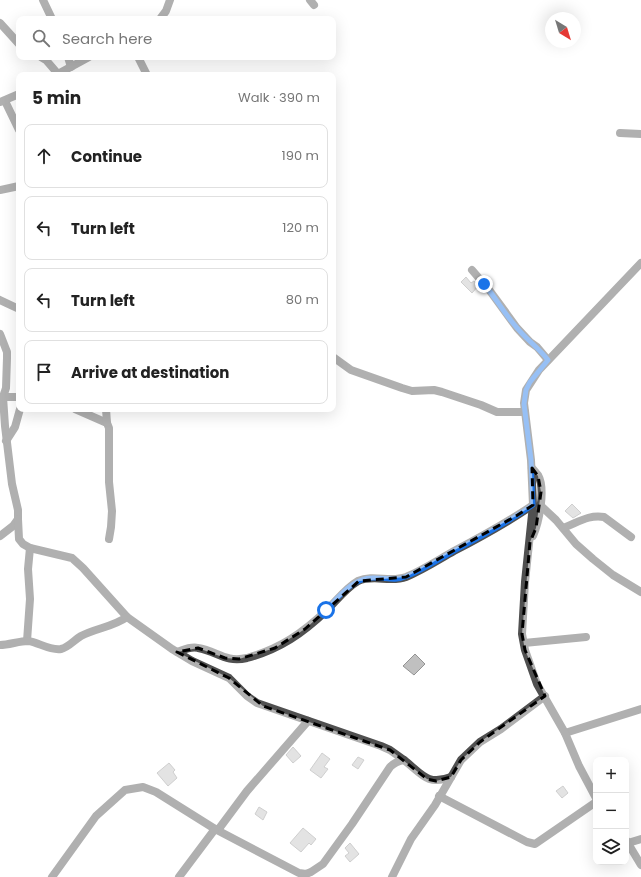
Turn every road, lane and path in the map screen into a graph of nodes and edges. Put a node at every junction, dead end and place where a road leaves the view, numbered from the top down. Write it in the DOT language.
graph roads {
  1 [pos="43,0"];
  2 [pos="170,0"];
  3 [pos="51,16"];
  4 [pos="162,16"];
  5 [pos="0,23"];
  6 [pos="16,41"];
  7 [pos="46,60"];
  8 [pos="69,60"];
  9 [pos="84,60"];
  10 [pos="140,60"];
  11 [pos="71,67"];
  12 [pos="55,72"];
  13 [pos="61,72"];
  14 [pos="146,72"];
  15 [pos="16,95"];
  16 [pos="2,101"];
  17 [pos="16,125"];
  18 [pos="620,133"];
  19 [pos="641,134"];
  20 [pos="16,187"];
  21 [pos="0,190"];
  22 [pos="641,263"];
  23 [pos="472,270"];
  24 [pos="0,300"];
  25 [pos="16,307"];
  26 [pos="0,334"];
  27 [pos="336,358"];
  28 [pos="548,360"];
  29 [pos="3,392"];
  30 [pos="16,396"];
  31 [pos="19,412"];
  32 [pos="82,412"];
  33 [pos="106,412"];
  34 [pos="525,412"];
  35 [pos="107,423"];
  36 [pos="6,441"];
  37 [pos="537,505"];
  38 [pos="18,519"];
  39 [pos="563,528"];
  40 [pos="2,535"];
  41 [pos="631,537"];
  42 [pos="19,539"];
  43 [pos="109,539"];
  44 [pos="30,548"];
  45 [pos="641,592"];
  46 [pos="127,617"];
  47 [pos="586,637"];
  48 [pos="27,641"];
  49 [pos="524,643"];
  50 [pos="0,645"];
  51 [pos="177,652"];
  52 [pos="545,696"];
  53 [pos="641,708"];
  54 [pos="308,721"];
  55 [pos="565,733"];
  56 [pos="404,760"];
  57 [pos="451,777"];
  58 [pos="593,793"];
  59 [pos="439,796"];
  60 [pos="593,804"];
  61 [pos="217,830"];
  62 [pos="641,839"];
  63 [pos="629,842"];
  64 [pos="629,845"];
  65 [pos="641,865"];
  66 [pos="304,876"];
  67 [pos="52,877"];
  68 [pos="179,877"];
  69 [pos="392,877"];
  1 -- 3 [label="street"];
  2 -- 4 [label="street"];
  5 -- 6 [label="street"];
  7 -- 12 [label="street"];
  8 -- 11 [label="street"];
  9 -- 11 [label="street"];
  10 -- 14 [label="street"];
  11 -- 13 [label="street"];
  15 -- 16 [label="street"];
  16 -- 17 [label="street"];
  18 -- 19 [label="street"];
  20 -- 21 [label="street"];
  22 -- 28 [label="street"];
  23 -- 28 [label="street"];
  24 -- 25 [label="street"];
  26 -- 29 [label="street"];
  27 -- 34 [label="street"];
  28 -- 34 [label="street"];
  29 -- 30 [label="street"];
  29 -- 36 [label="street"];
  31 -- 36 [label="street"];
  32 -- 35 [label="street"];
  33 -- 35 [label="street"];
  34 -- 37 [label="street"];
  35 -- 43 [label="street"];
  36 -- 38 [label="street"];
  37 -- 39 [label="street"];
  37 -- 49 [label="street"];
  37 -- 51 [label="street"];
  38 -- 40 [label="street"];
  38 -- 42 [label="street"];
  39 -- 41 [label="street"];
  39 -- 45 [label="street"];
  40 -- 42 [label="street"];
  42 -- 44 [label="street"];
  44 -- 46 [label="street"];
  44 -- 48 [label="street"];
  46 -- 48 [label="street"];
  46 -- 51 [label="street"];
  47 -- 49 [label="street"];
  48 -- 50 [label="street"];
  49 -- 52 [label="street"];
  51 -- 54 [label="street"];
  52 -- 55 [label="street"];
  52 -- 57 [label="street"];
  53 -- 55 [label="street"];
  54 -- 56 [label="street"];
  54 -- 61 [label="street"];
  55 -- 58 [label="street"];
  56 -- 57 [label="street"];
  56 -- 66 [label="street"];
  57 -- 59 [label="street"];
  59 -- 60 [label="street"];
  59 -- 69 [label="street"];
  61 -- 66 [label="street"];
  61 -- 67 [label="street"];
  61 -- 68 [label="street"];
  62 -- 63 [label="street"];
  64 -- 65 [label="street"];
}
